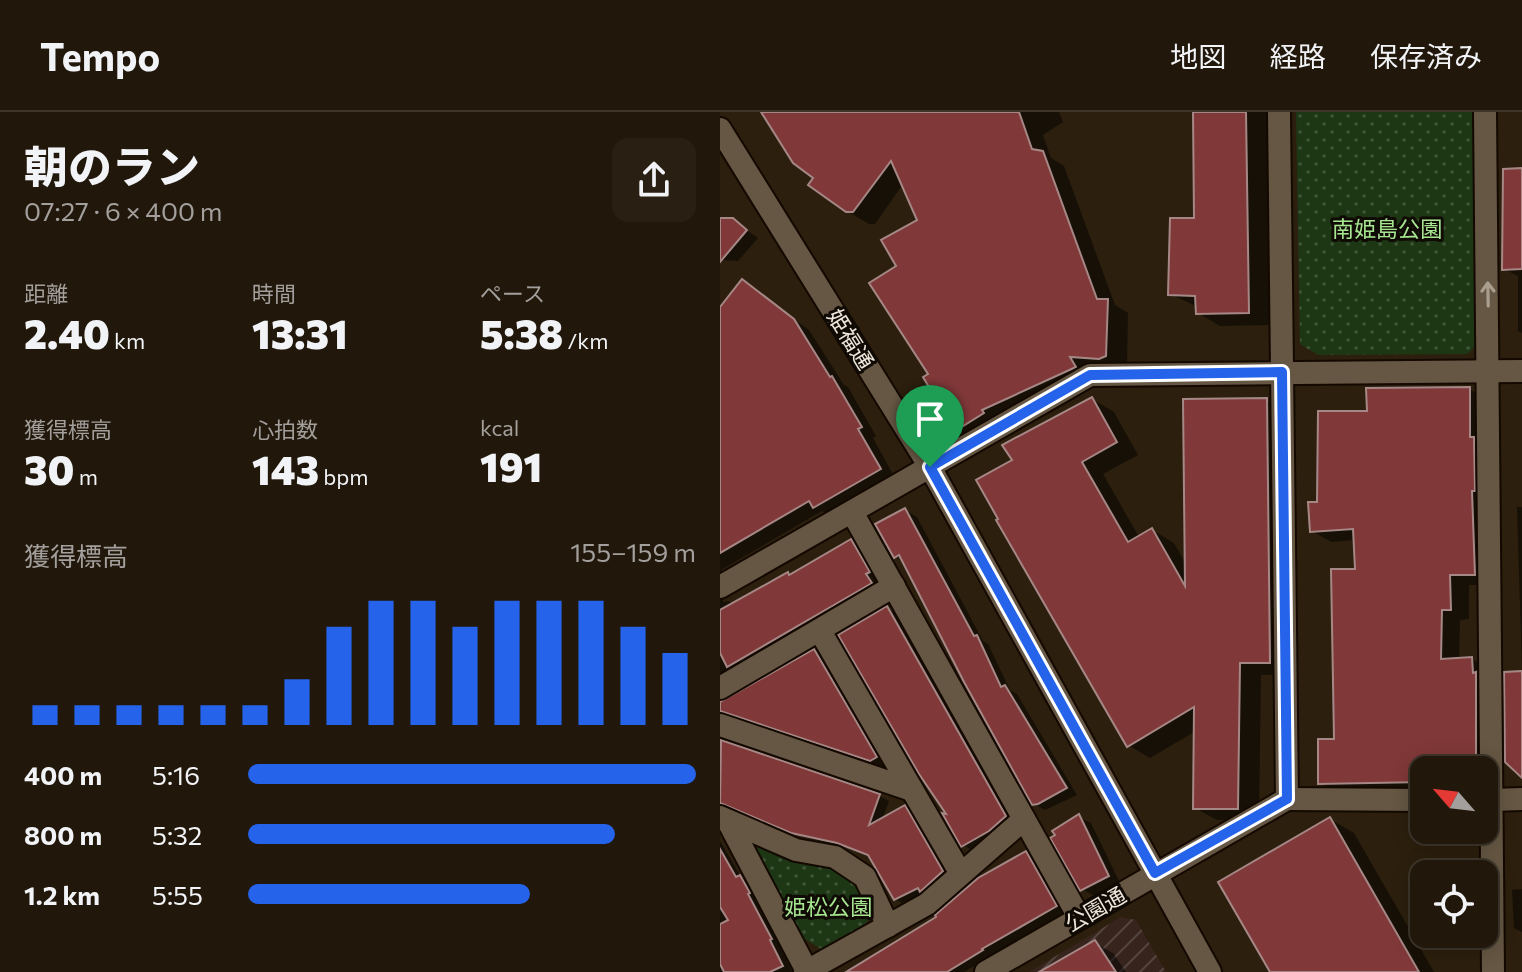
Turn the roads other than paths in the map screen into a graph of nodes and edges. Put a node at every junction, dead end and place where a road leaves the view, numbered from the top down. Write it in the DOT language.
graph roads {
  1 [pos="1279,112"];
  2 [pos="1485,112"];
  3 [pos="720,129"];
  4 [pos="1522,371"];
  5 [pos="1282,372"];
  6 [pos="1489,372"];
  7 [pos="930,467"];
  8 [pos="852,512"];
  9 [pos="894,586"];
  10 [pos="720,587"];
  11 [pos="820,631"];
  12 [pos="720,688"];
  13 [pos="720,725"];
  14 [pos="1488,756"];
  15 [pos="912,790"];
  16 [pos="1287,799"];
  17 [pos="1522,799"];
  18 [pos="1410,800"];
  19 [pos="1498,800"];
  20 [pos="724,819"];
  21 [pos="1024,819"];
  22 [pos="1489,844"];
  23 [pos="1155,873"];
  24 [pos="961,874"];
  25 [pos="1079,917"];
  26 [pos="888,926"];
  27 [pos="806,972"];
  28 [pos="986,972"];
  29 [pos="1210,972"];
  30 [pos="1493,972"];
  1 -- 5 [label="street"];
  6 -- 2 [label="street, one-way"];
  3 -- 7 [label="street, 姫福通"];
  4 -- 6 [label="street"];
  5 -- 6 [label="street"];
  5 -- 7 [label="street"];
  5 -- 16 [label="street"];
  6 -- 14 [label="street"];
  7 -- 8 [label="street"];
  7 -- 23 [label="street, 姫福通"];
  8 -- 9 [label="street"];
  8 -- 10 [label="street"];
  9 -- 11 [label="street"];
  9 -- 21 [label="street"];
  11 -- 12 [label="street"];
  11 -- 15 [label="street"];
  13 -- 15 [label="street"];
  15 -- 24 [label="street"];
  16 -- 18 [label="street"];
  16 -- 23 [label="street, 公園通"];
  17 -- 19 [label="street"];
  20 -- 26 [label="street"];
  20 -- 27 [label="street"];
  21 -- 24 [label="street"];
  21 -- 25 [label="street"];
  22 -- 30 [label="street"];
  23 -- 25 [label="street, 公園通"];
  23 -- 29 [label="street, 姫福通"];
  24 -- 26 [label="street"];
  25 -- 28 [label="street, 公園通"];
  26 -- 27 [label="street"];
}
